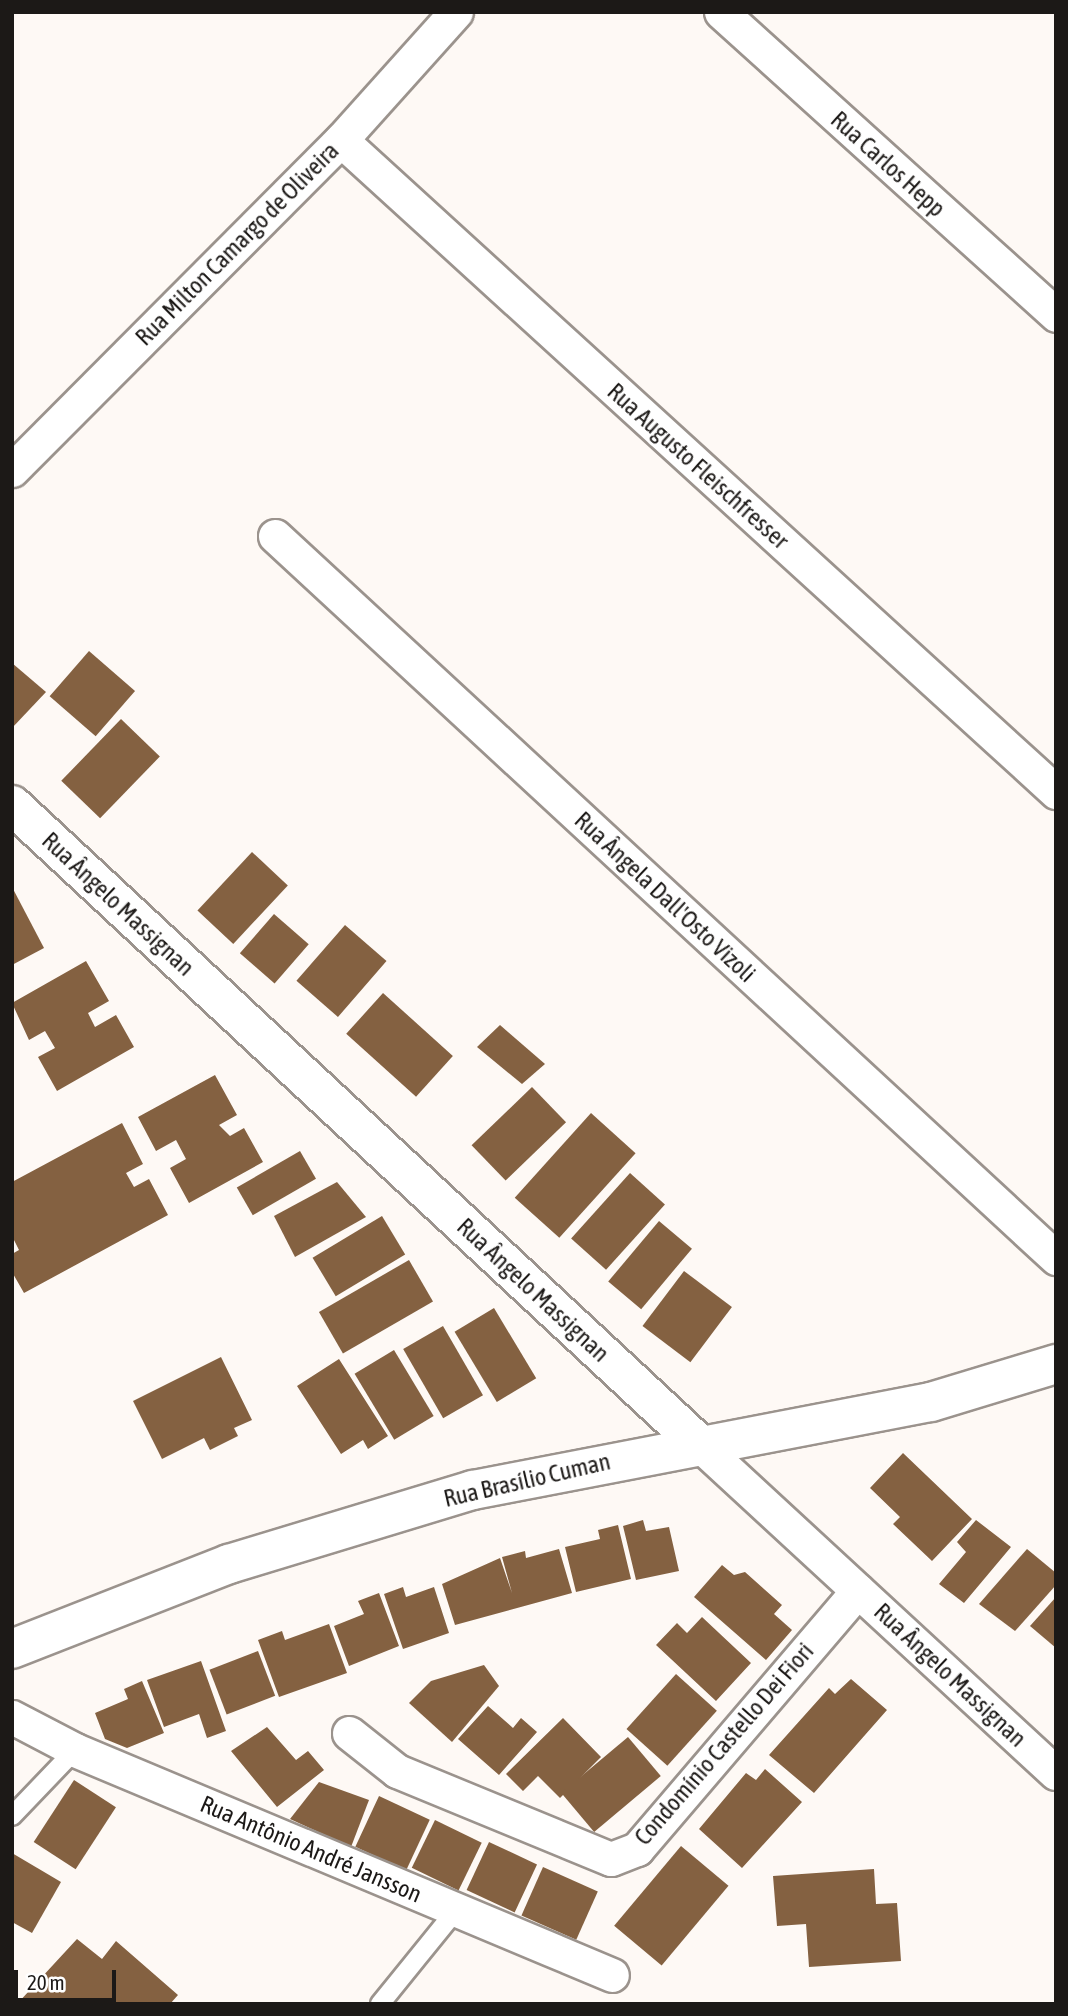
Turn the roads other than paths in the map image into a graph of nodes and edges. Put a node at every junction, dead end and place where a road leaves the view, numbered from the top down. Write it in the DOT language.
graph roads {
  1 [pos="456,12"];
  2 [pos="721,12"];
  3 [pos="341,140"];
  4 [pos="1056,315"];
  5 [pos="12,470"];
  6 [pos="275,536"];
  7 [pos="1056,792"];
  8 [pos="12,805"];
  9 [pos="1056,1258"];
  10 [pos="1056,1364"];
  11 [pos="699,1444"];
  12 [pos="858,1590"];
  13 [pos="12,1649"];
  14 [pos="12,1717"];
  15 [pos="349,1733"];
  16 [pos="75,1750"];
  17 [pos="1056,1773"];
  18 [pos="12,1816"];
  19 [pos="456,1910"];
  20 [pos="612,1975"];
  21 [pos="380,2004"];
  1 -- 3 [label="street, Rua Milton Camargo de Oliveira"];
  2 -- 4 [label="street, Rua Carlos Hepp"];
  3 -- 5 [label="street, Rua Milton Camargo de Oliveira"];
  3 -- 7 [label="street, Rua Augusto Fleischfresser"];
  6 -- 9 [label="street, Rua Ângela Dall'Osto Vizoli"];
  8 -- 11 [label="street, Rua Ângelo Massignan"];
  10 -- 11 [label="street, Rua Brasílio Cuman"];
  11 -- 12 [label="street, Rua Ângelo Massignan"];
  11 -- 13 [label="street, Rua Brasílio Cuman"];
  12 -- 15 [label="street, Condomínio Castello Dei Fiori"];
  12 -- 17 [label="street, Rua Ângelo Massignan"];
  14 -- 16 [label="street, Rua Antônio André Jansson"];
  16 -- 18 [label="lane"];
  16 -- 19 [label="street, Rua Antônio André Jansson"];
  19 -- 20 [label="street, Rua Antônio André Jansson"];
  19 -- 21 [label="lane"];
}
